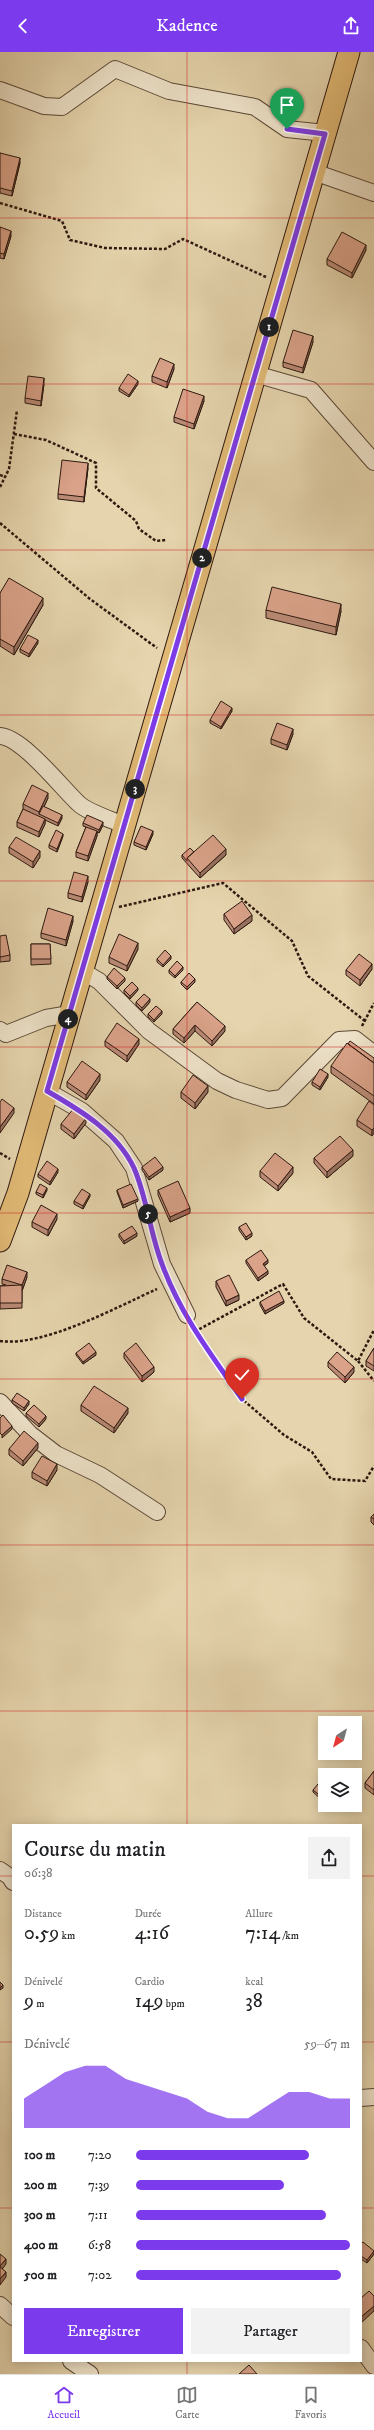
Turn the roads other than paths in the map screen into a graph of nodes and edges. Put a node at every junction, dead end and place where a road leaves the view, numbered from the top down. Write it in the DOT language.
graph roads {
  1 [pos="349,52"];
  2 [pos="0,90"];
  3 [pos="325,134"];
  4 [pos="314,172"];
  5 [pos="374,193"];
  6 [pos="255,374"];
  7 [pos="374,462"];
  8 [pos="0,736"];
  9 [pos="124,825"];
  10 [pos="82,971"];
  11 [pos="70,1014"];
  12 [pos="0,1030"];
  13 [pos="374,1054"];
  14 [pos="47,1091"];
  15 [pos="0,1241"];
  16 [pos="187,1314"];
  17 [pos="0,1402"];
  18 [pos="157,1512"];
  19 [pos="0,1870"];
  20 [pos="12,1880"];
  21 [pos="374,2097"];
  22 [pos="362,2098"];
  23 [pos="0,2305"];
  24 [pos="12,2316"];
  25 [pos="362,2349"];
  26 [pos="72,2362"];
  27 [pos="374,2366"];
  28 [pos="90,2374"];
  1 -- 3 [label="main road"];
  2 -- 3 [label="street"];
  3 -- 4 [label="main road"];
  4 -- 5 [label="street"];
  4 -- 6 [label="main road"];
  6 -- 7 [label="street"];
  6 -- 9 [label="main road"];
  8 -- 9 [label="street"];
  9 -- 10 [label="main road"];
  10 -- 11 [label="main road"];
  10 -- 13 [label="street"];
  11 -- 12 [label="street"];
  11 -- 14 [label="main road"];
  14 -- 15 [label="main road"];
  14 -- 16 [label="street"];
  17 -- 18 [label="street"];
  19 -- 20 [label="street"];
  21 -- 22 [label="street"];
  23 -- 24 [label="street"];
  25 -- 27 [label="street"];
  26 -- 28 [label="street"];
}
